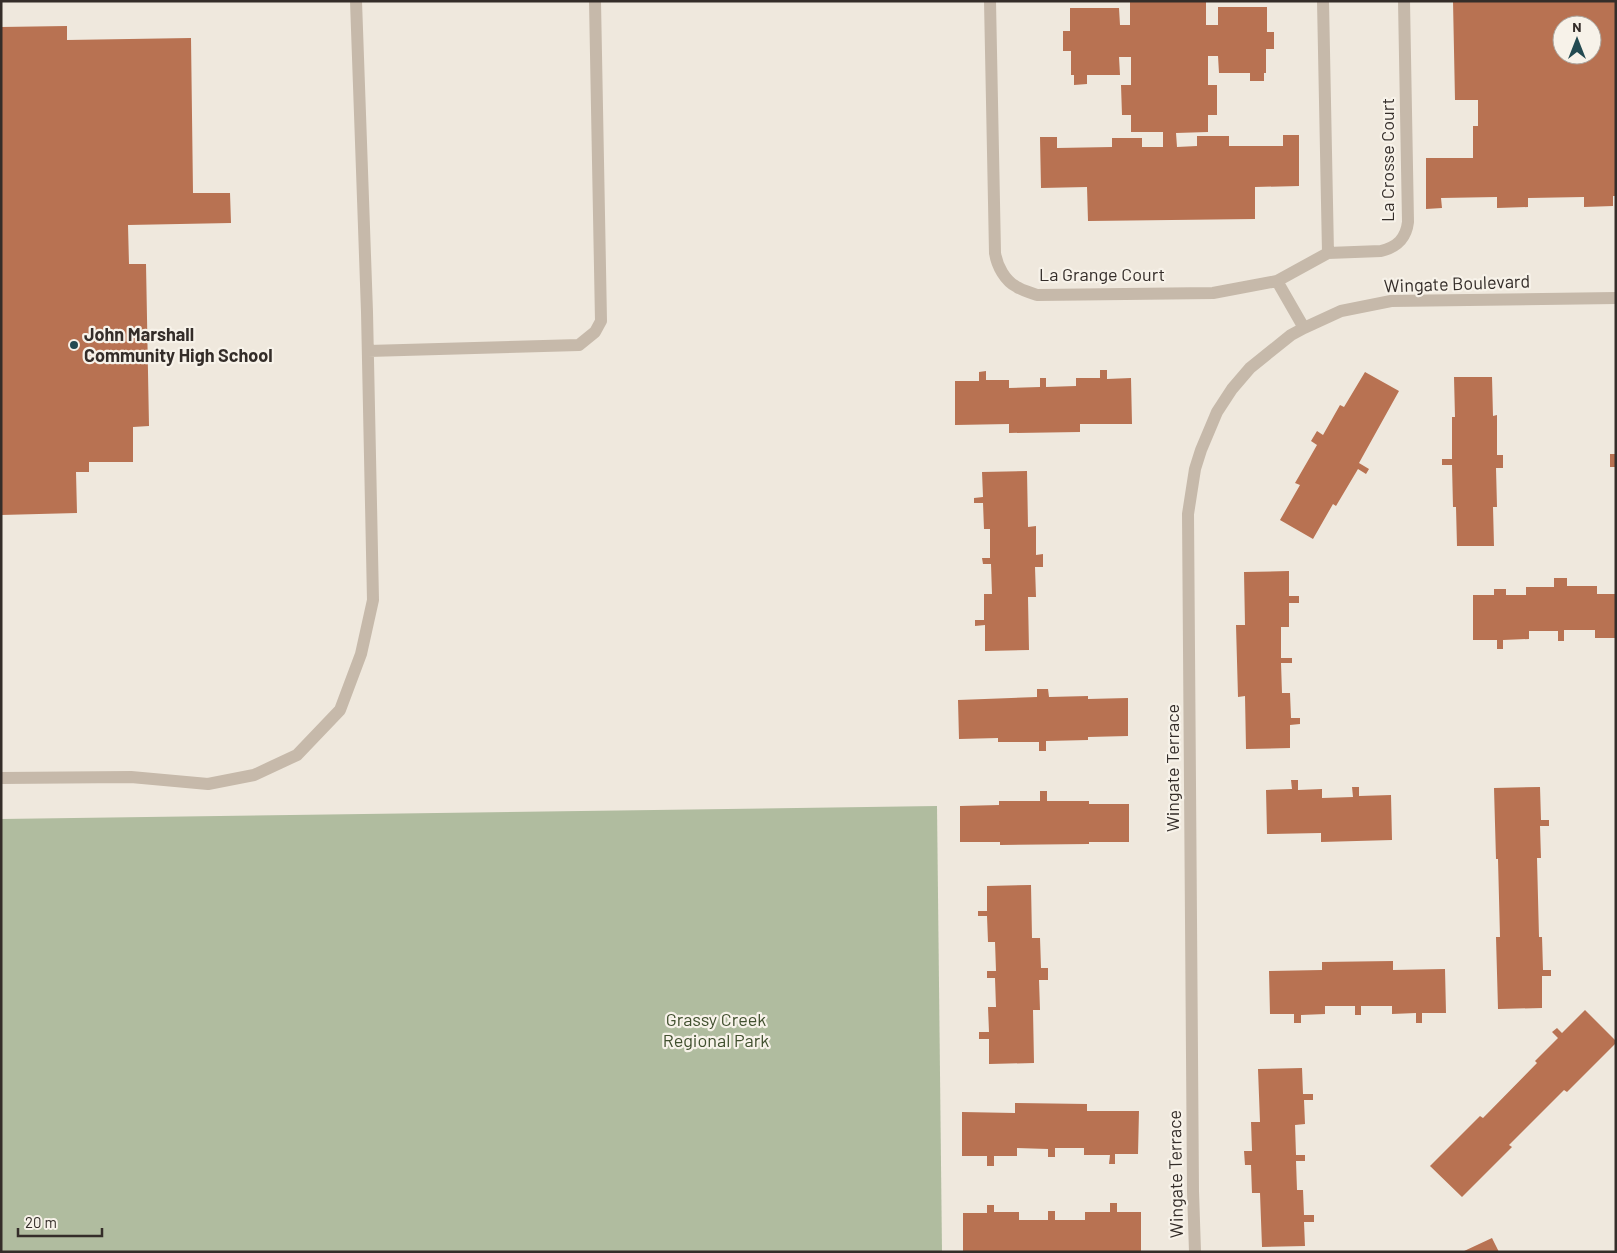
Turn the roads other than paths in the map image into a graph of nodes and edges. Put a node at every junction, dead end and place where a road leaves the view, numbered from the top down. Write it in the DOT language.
graph roads {
  1 [pos="356,1"];
  2 [pos="595,1"];
  3 [pos="990,1"];
  4 [pos="1323,1"];
  5 [pos="1404,1"];
  6 [pos="1328,252"];
  7 [pos="1278,281"];
  8 [pos="1616,298"];
  9 [pos="1304,328"];
  10 [pos="368,351"];
  11 [pos="1,778"];
  12 [pos="1195,1252"];
  1 -- 10 [label="street"];
  2 -- 10 [label="street"];
  3 -- 7 [label="street, La Grange Court"];
  4 -- 6 [label="street"];
  5 -- 6 [label="street, La Crosse Court"];
  6 -- 7 [label="street, La Crosse Court"];
  7 -- 9 [label="street"];
  8 -- 9 [label="street, Wingate Boulevard"];
  9 -- 12 [label="street, Wingate Terrace"];
  10 -- 11 [label="street"];
}
